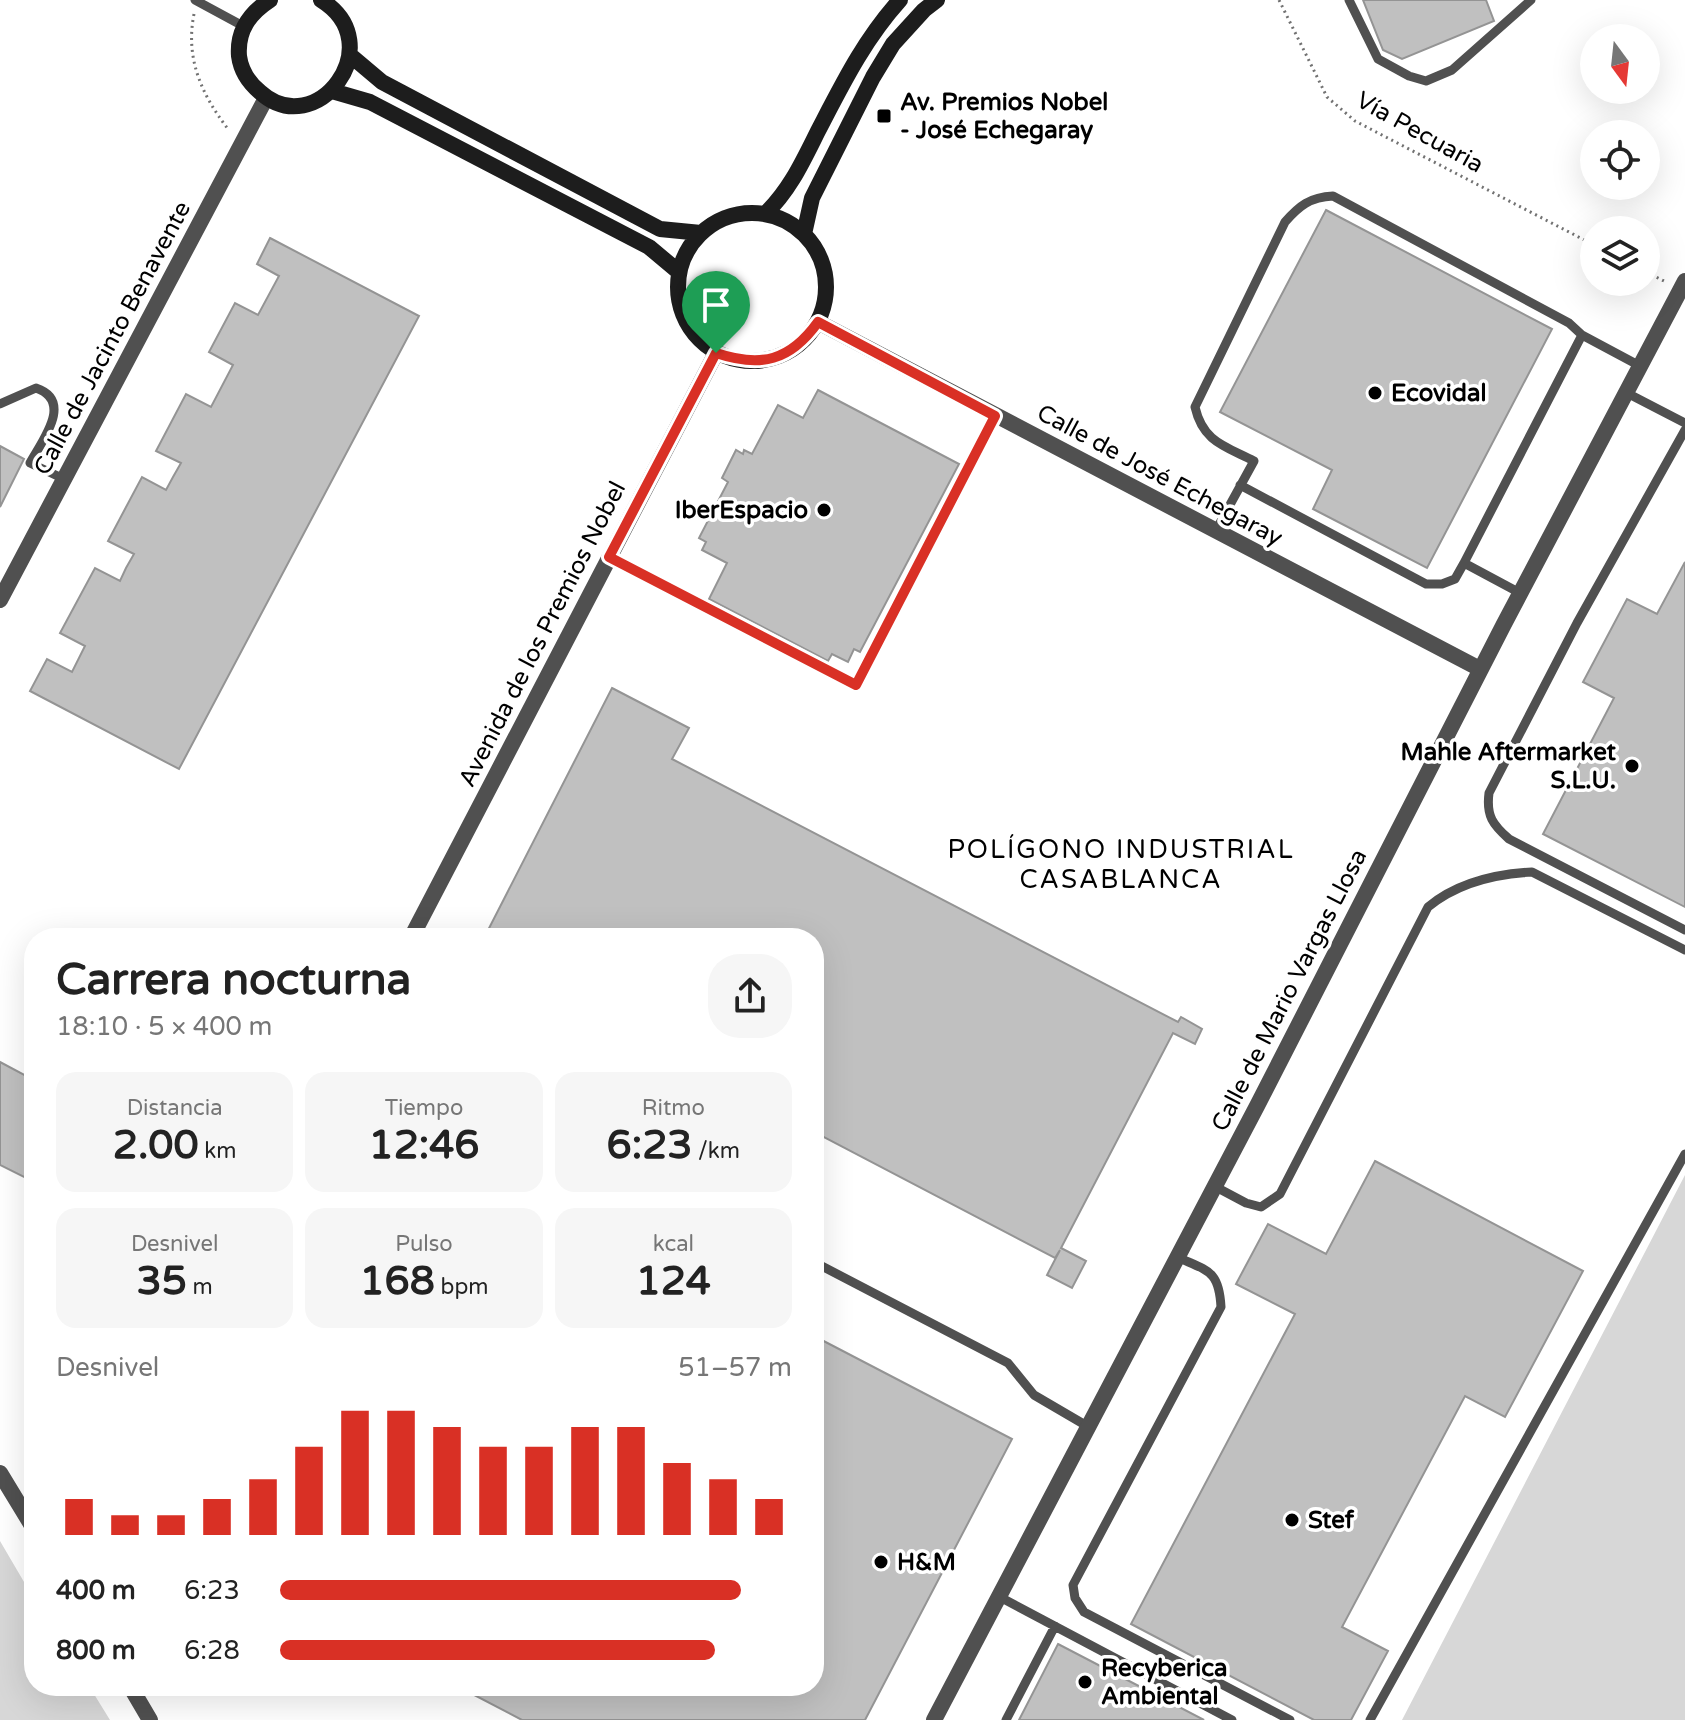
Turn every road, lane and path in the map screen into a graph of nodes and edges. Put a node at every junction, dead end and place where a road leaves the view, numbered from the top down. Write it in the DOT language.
graph roads {
  1 [pos="270,0"];
  2 [pos="321,0"];
  3 [pos="900,0"];
  4 [pos="937,0"];
  5 [pos="1279,0"];
  6 [pos="1349,0"];
  7 [pos="1531,0"];
  8 [pos="197,1"];
  9 [pos="243,26"];
  10 [pos="350,55"];
  11 [pos="332,91"];
  12 [pos="266,98"];
  13 [pos="224,138"];
  14 [pos="765,214"];
  15 [pos="701,233"];
  16 [pos="804,234"];
  17 [pos="1580,238"];
  18 [pos="679,272"];
  19 [pos="1685,281"];
  20 [pos="818,322"];
  21 [pos="1582,335"];
  22 [pos="716,353"];
  23 [pos="1640,366"];
  24 [pos="1625,392"];
  25 [pos="0,404"];
  26 [pos="995,416"];
  27 [pos="1685,423"];
  28 [pos="1685,430"];
  29 [pos="64,479"];
  30 [pos="1240,485"];
  31 [pos="1215,532"];
  32 [pos="609,557"];
  33 [pos="1464,563"];
  34 [pos="1520,593"];
  35 [pos="0,600"];
  36 [pos="1480,669"];
  37 [pos="416,928"];
  38 [pos="1685,930"];
  39 [pos="1685,950"];
  40 [pos="1685,1154"];
  41 [pos="1214,1186"];
  42 [pos="1177,1257"];
  43 [pos="824,1267"];
  44 [pos="1087,1426"];
  45 [pos="0,1473"];
  46 [pos="24,1513"];
  47 [pos="998,1596"];
  48 [pos="1055,1626"];
  49 [pos="136,1696"];
  50 [pos="150,1720"];
  51 [pos="934,1720"];
  52 [pos="1006,1720"];
  53 [pos="1232,1720"];
  54 [pos="1290,1720"];
  55 [pos="1370,1720"];
  1 -- 9 [label="street"];
  2 -- 10 [label="street"];
  3 -- 14 [label="street"];
  4 -- 16 [label="street"];
  5 -- 17 [label="path, Vía Pecuaria"];
  6 -- 7 [label="lane"];
  8 -- 9 [label="lane"];
  8 -- 13 [label="path"];
  9 -- 12 [label="street"];
  10 -- 11 [label="street"];
  10 -- 15 [label="street"];
  11 -- 12 [label="street"];
  11 -- 18 [label="street"];
  12 -- 29 [label="street, Calle de Jacinto Benavente"];
  14 -- 15 [label="street"];
  14 -- 16 [label="street"];
  15 -- 18 [label="street"];
  16 -- 20 [label="street"];
  18 -- 22 [label="street"];
  19 -- 23 [label="street, Calle de Mario Vargas Llosa"];
  20 -- 22 [label="street"];
  20 -- 26 [label="street, Calle de José Echegaray"];
  21 -- 23 [label="lane"];
  21 -- 30 [label="lane"];
  21 -- 33 [label="lane"];
  22 -- 32 [label="street, Avenida de los Premios Nobel"];
  23 -- 24 [label="street, Calle de Mario Vargas Llosa"];
  24 -- 27 [label="lane"];
  24 -- 34 [label="street, Calle de Mario Vargas Llosa"];
  25 -- 29 [label="lane"];
  26 -- 31 [label="street, Calle de José Echegaray"];
  26 -- 32 [label="lane"];
  28 -- 38 [label="lane"];
  29 -- 35 [label="street, Calle de Jacinto Benavente"];
  30 -- 31 [label="lane"];
  30 -- 33 [label="lane"];
  31 -- 36 [label="street, Calle de José Echegaray"];
  32 -- 37 [label="street, Avenida de los Premios Nobel"];
  33 -- 34 [label="lane"];
  34 -- 36 [label="street, Calle de Mario Vargas Llosa"];
  36 -- 41 [label="street, Calle de Mario Vargas Llosa"];
  39 -- 41 [label="lane"];
  40 -- 55 [label="lane"];
  41 -- 42 [label="street, Calle de Mario Vargas Llosa"];
  42 -- 44 [label="street, Calle de Mario Vargas Llosa"];
  42 -- 54 [label="lane"];
  43 -- 44 [label="lane"];
  44 -- 47 [label="street, Calle de Mario Vargas Llosa"];
  45 -- 46 [label="street"];
  47 -- 48 [label="lane"];
  47 -- 51 [label="street, Calle de Mario Vargas Llosa"];
  48 -- 52 [label="lane"];
  48 -- 53 [label="lane"];
  49 -- 50 [label="street"];
}
